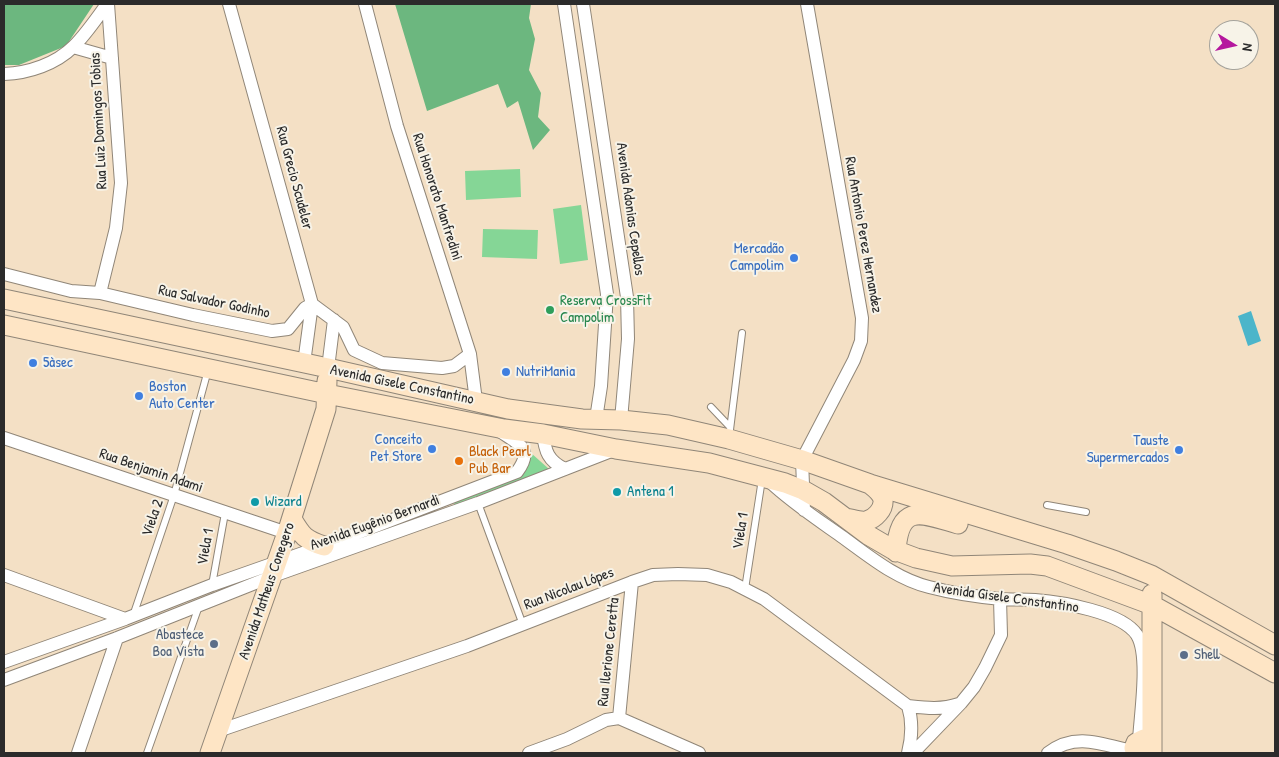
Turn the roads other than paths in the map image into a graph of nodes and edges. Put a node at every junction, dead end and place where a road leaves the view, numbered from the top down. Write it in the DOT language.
graph roads {
  1 [pos="108,4"];
  2 [pos="230,4"];
  3 [pos="365,4"];
  4 [pos="564,4"];
  5 [pos="583,4"];
  6 [pos="807,4"];
  7 [pos="73,47"];
  8 [pos="112,58"];
  9 [pos="4,74"];
  10 [pos="4,274"];
  11 [pos="100,293"];
  12 [pos="4,299"];
  13 [pos="312,304"];
  14 [pos="334,320"];
  15 [pos="606,320"];
  16 [pos="627,323"];
  17 [pos="4,325"];
  18 [pos="742,333"];
  19 [pos="470,354"];
  20 [pos="304,363"];
  21 [pos="328,368"];
  22 [pos="208,369"];
  23 [pos="601,386"];
  24 [pos="624,388"];
  25 [pos="327,394"];
  26 [pos="476,401"];
  27 [pos="711,407"];
  28 [pos="596,419"];
  29 [pos="621,420"];
  30 [pos="492,426"];
  31 [pos="730,433"];
  32 [pos="544,434"];
  33 [pos="4,438"];
  34 [pos="616,449"];
  35 [pos="802,460"];
  36 [pos="565,469"];
  37 [pos="764,477"];
  38 [pos="870,484"];
  39 [pos="803,490"];
  40 [pos="174,495"];
  41 [pos="478,503"];
  42 [pos="1048,505"];
  43 [pos="804,510"];
  44 [pos="1086,512"];
  45 [pos="225,514"];
  46 [pos="846,518"];
  47 [pos="290,526"];
  48 [pos="324,546"];
  49 [pos="1089,551"];
  50 [pos="896,552"];
  51 [pos="275,569"];
  52 [pos="4,575"];
  53 [pos="897,575"];
  54 [pos="1151,575"];
  55 [pos="632,582"];
  56 [pos="212,585"];
  57 [pos="745,589"];
  58 [pos="1000,599"];
  59 [pos="200,604"];
  60 [pos="1152,605"];
  61 [pos="129,617"];
  62 [pos="523,625"];
  63 [pos="1204,634"];
  64 [pos="117,638"];
  65 [pos="1151,642"];
  66 [pos="1275,645"];
  67 [pos="4,662"];
  68 [pos="1275,673"];
  69 [pos="4,680"];
  70 [pos="961,703"];
  71 [pos="908,706"];
  72 [pos="619,718"];
  73 [pos="218,731"];
  74 [pos="567,738"];
  75 [pos="1145,750"];
  76 [pos="78,753"];
  77 [pos="147,753"];
  78 [pos="210,753"];
  79 [pos="529,753"];
  80 [pos="566,753"];
  81 [pos="700,753"];
  82 [pos="908,753"];
  83 [pos="913,753"];
  84 [pos="1048,753"];
  1 -- 7 [label="street"];
  1 -- 8 [label="street, Rua Luiz Domingos Tobias"];
  2 -- 13 [label="street, Rua Grecio Scudeler"];
  3 -- 19 [label="street, Rua Honorato Manfredini"];
  4 -- 15 [label="street"];
  5 -- 16 [label="street, Avenida Adonias Cepellos"];
  6 -- 35 [label="street, Rua Antonio Perez Hernandez"];
  7 -- 8 [label="street"];
  7 -- 9 [label="street"];
  8 -- 11 [label="street, Rua Luiz Domingos Tobias"];
  10 -- 11 [label="street, Rua Salvador Godinho"];
  11 -- 13 [label="street, Rua Salvador Godinho"];
  12 -- 20 [label="main road, Avenida Gisele Constantino"];
  13 -- 14 [label="street"];
  13 -- 20 [label="street, Rua Grecio Scudeler"];
  14 -- 19 [label="street"];
  14 -- 21 [label="street"];
  15 -- 16 [label="street"];
  15 -- 23 [label="street"];
  16 -- 24 [label="street, Avenida Adonias Cepellos"];
  17 -- 22 [label="main road, Avenida Gisele Constantino"];
  18 -- 31 [label="lane"];
  19 -- 26 [label="street, Rua Honorato Manfredini"];
  20 -- 21 [label="main road, Avenida Gisele Constantino"];
  21 -- 25 [label="main road, Avenida Matheus Conegero"];
  21 -- 26 [label="main road, Avenida Gisele Constantino"];
  22 -- 25 [label="main road, Avenida Gisele Constantino"];
  22 -- 40 [label="lane, Viela 2"];
  23 -- 24 [label="street"];
  23 -- 28 [label="street"];
  24 -- 29 [label="street, Avenida Adonias Cepellos"];
  25 -- 30 [label="main road, Avenida Gisele Constantino"];
  25 -- 47 [label="main road, Avenida Matheus Conegero"];
  26 -- 28 [label="main road, Avenida Gisele Constantino"];
  27 -- 31 [label="lane"];
  28 -- 29 [label="main road, Avenida Gisele Constantino"];
  28 -- 32 [label="main road"];
  29 -- 31 [label="main road, Avenida Gisele Constantino"];
  30 -- 32 [label="main road, Avenida Gisele Constantino"];
  30 -- 48 [label="street, Avenida Eugênio Bernardi"];
  31 -- 35 [label="main road, Avenida Gisele Constantino"];
  32 -- 34 [label="main road, Avenida Gisele Constantino"];
  32 -- 36 [label="street"];
  33 -- 40 [label="street, Rua Benjamin Adami"];
  34 -- 36 [label="street, Avenida Eugênio Bernardi"];
  34 -- 37 [label="main road, Avenida Gisele Constantino"];
  35 -- 38 [label="main road, Avenida Gisele Constantino"];
  35 -- 39 [label="street"];
  36 -- 41 [label="street, Avenida Eugênio Bernardi"];
  37 -- 39 [label="main road, Avenida Gisele Constantino"];
  37 -- 43 [label="street, Avenida Gisele Constantino"];
  37 -- 57 [label="lane, Viela 1"];
  38 -- 46 [label="main road"];
  38 -- 49 [label="main road, Avenida Gisele Constantino"];
  39 -- 43 [label="street"];
  39 -- 46 [label="main road, Avenida Gisele Constantino"];
  40 -- 45 [label="street, Rua Benjamin Adami"];
  40 -- 61 [label="lane, Viela 2"];
  41 -- 51 [label="street, Avenida Eugênio Bernardi"];
  41 -- 62 [label="lane"];
  42 -- 44 [label="lane"];
  43 -- 53 [label="street, Avenida Gisele Constantino"];
  45 -- 47 [label="street, Rua Benjamin Adami"];
  45 -- 56 [label="lane, Viela 1"];
  46 -- 50 [label="main road, Avenida Gisele Constantino"];
  47 -- 48 [label="main road"];
  47 -- 51 [label="main road, Avenida Matheus Conegero"];
  48 -- 51 [label="street, Avenida Eugênio Bernardi"];
  49 -- 50 [label="main road"];
  49 -- 54 [label="main road, Avenida Gisele Constantino"];
  50 -- 53 [label="street"];
  50 -- 60 [label="main road, Avenida Gisele Constantino"];
  51 -- 56 [label="street, Avenida Eugênio Bernardi"];
  51 -- 59 [label="street, Avenida Eugênio Bernardi"];
  51 -- 73 [label="main road, Avenida Matheus Conegero"];
  52 -- 61 [label="street"];
  53 -- 58 [label="street, Avenida Gisele Constantino"];
  54 -- 60 [label="main road"];
  54 -- 66 [label="main road, Avenida Gisele Constantino"];
  55 -- 57 [label="street, Rua Nicolau Lópes"];
  55 -- 62 [label="street, Rua Nicolau Lópes"];
  55 -- 72 [label="street, Rua Ilerione Ceretta"];
  56 -- 61 [label="street, Avenida Eugênio Bernardi"];
  57 -- 71 [label="street, Rua Nicolau Lópes"];
  58 -- 70 [label="street"];
  58 -- 75 [label="street, Avenida Gisele Constantino"];
  59 -- 64 [label="street, Avenida Eugênio Bernardi"];
  59 -- 77 [label="lane"];
  60 -- 63 [label="main road, Avenida Gisele Constantino"];
  60 -- 65 [label="main road"];
  61 -- 67 [label="street, Avenida Eugênio Bernardi"];
  62 -- 73 [label="street, Rua Nicolau Lópes"];
  63 -- 65 [label="main road"];
  63 -- 68 [label="main road"];
  64 -- 69 [label="street, Avenida Eugênio Bernardi"];
  64 -- 76 [label="street"];
  65 -- 75 [label="main road"];
  70 -- 71 [label="street"];
  70 -- 83 [label="street"];
  71 -- 82 [label="street"];
  72 -- 74 [label="street, Rua Ilerione Ceretta"];
  72 -- 81 [label="street"];
  73 -- 78 [label="main road, Avenida Matheus Conegero"];
  74 -- 79 [label="street, Rua Ilerione Ceretta"];
  74 -- 80 [label="street"];
  75 -- 84 [label="street"];
}
